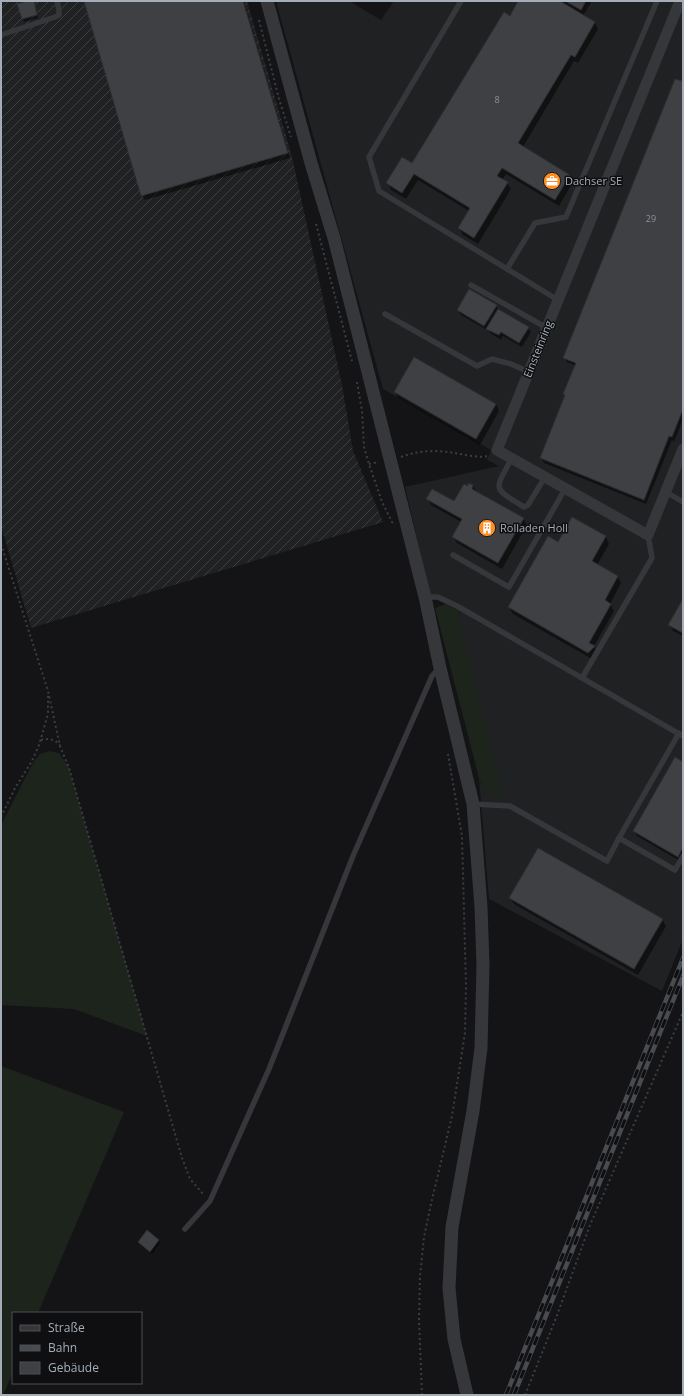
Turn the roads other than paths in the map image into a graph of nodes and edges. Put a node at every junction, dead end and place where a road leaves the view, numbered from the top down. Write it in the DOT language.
graph roads {
  1 [pos="57,1"];
  2 [pos="267,1"];
  3 [pos="461,1"];
  4 [pos="657,1"];
  5 [pos="680,1"];
  6 [pos="1,35"];
  7 [pos="507,269"];
  8 [pos="471,285"];
  9 [pos="558,300"];
  10 [pos="385,314"];
  11 [pos="547,328"];
  12 [pos="529,372"];
  13 [pos="683,449"];
  14 [pos="512,458"];
  15 [pos="545,477"];
  16 [pos="565,488"];
  17 [pos="666,492"];
  18 [pos="683,502"];
  19 [pos="648,536"];
  20 [pos="453,555"];
  21 [pos="425,597"];
  22 [pos="440,668"];
  23 [pos="582,678"];
  24 [pos="681,734"];
  25 [pos="473,804"];
  26 [pos="619,838"];
  27 [pos="683,856"];
  28 [pos="184,1229"];
  29 [pos="468,1395"];
  1 -- 6 [label="lane"];
  2 -- 21 [label="street"];
  3 -- 7 [label="lane"];
  4 -- 7 [label="lane"];
  5 -- 9 [label="street, Einsteinring"];
  7 -- 9 [label="lane"];
  8 -- 11 [label="lane"];
  9 -- 11 [label="street, Einsteinring"];
  10 -- 12 [label="lane"];
  11 -- 12 [label="street, Einsteinring"];
  12 -- 14 [label="street, Einsteinring"];
  13 -- 17 [label="street"];
  14 -- 15 [label="street"];
  14 -- 15 [label="lane"];
  15 -- 16 [label="street"];
  16 -- 19 [label="street"];
  16 -- 20 [label="lane"];
  17 -- 18 [label="lane"];
  17 -- 19 [label="street"];
  19 -- 23 [label="lane"];
  21 -- 22 [label="street"];
  21 -- 23 [label="lane"];
  22 -- 25 [label="street"];
  22 -- 28 [label="lane"];
  23 -- 24 [label="lane"];
  24 -- 26 [label="lane"];
  25 -- 26 [label="lane"];
  25 -- 29 [label="street"];
  26 -- 27 [label="lane"];
}
